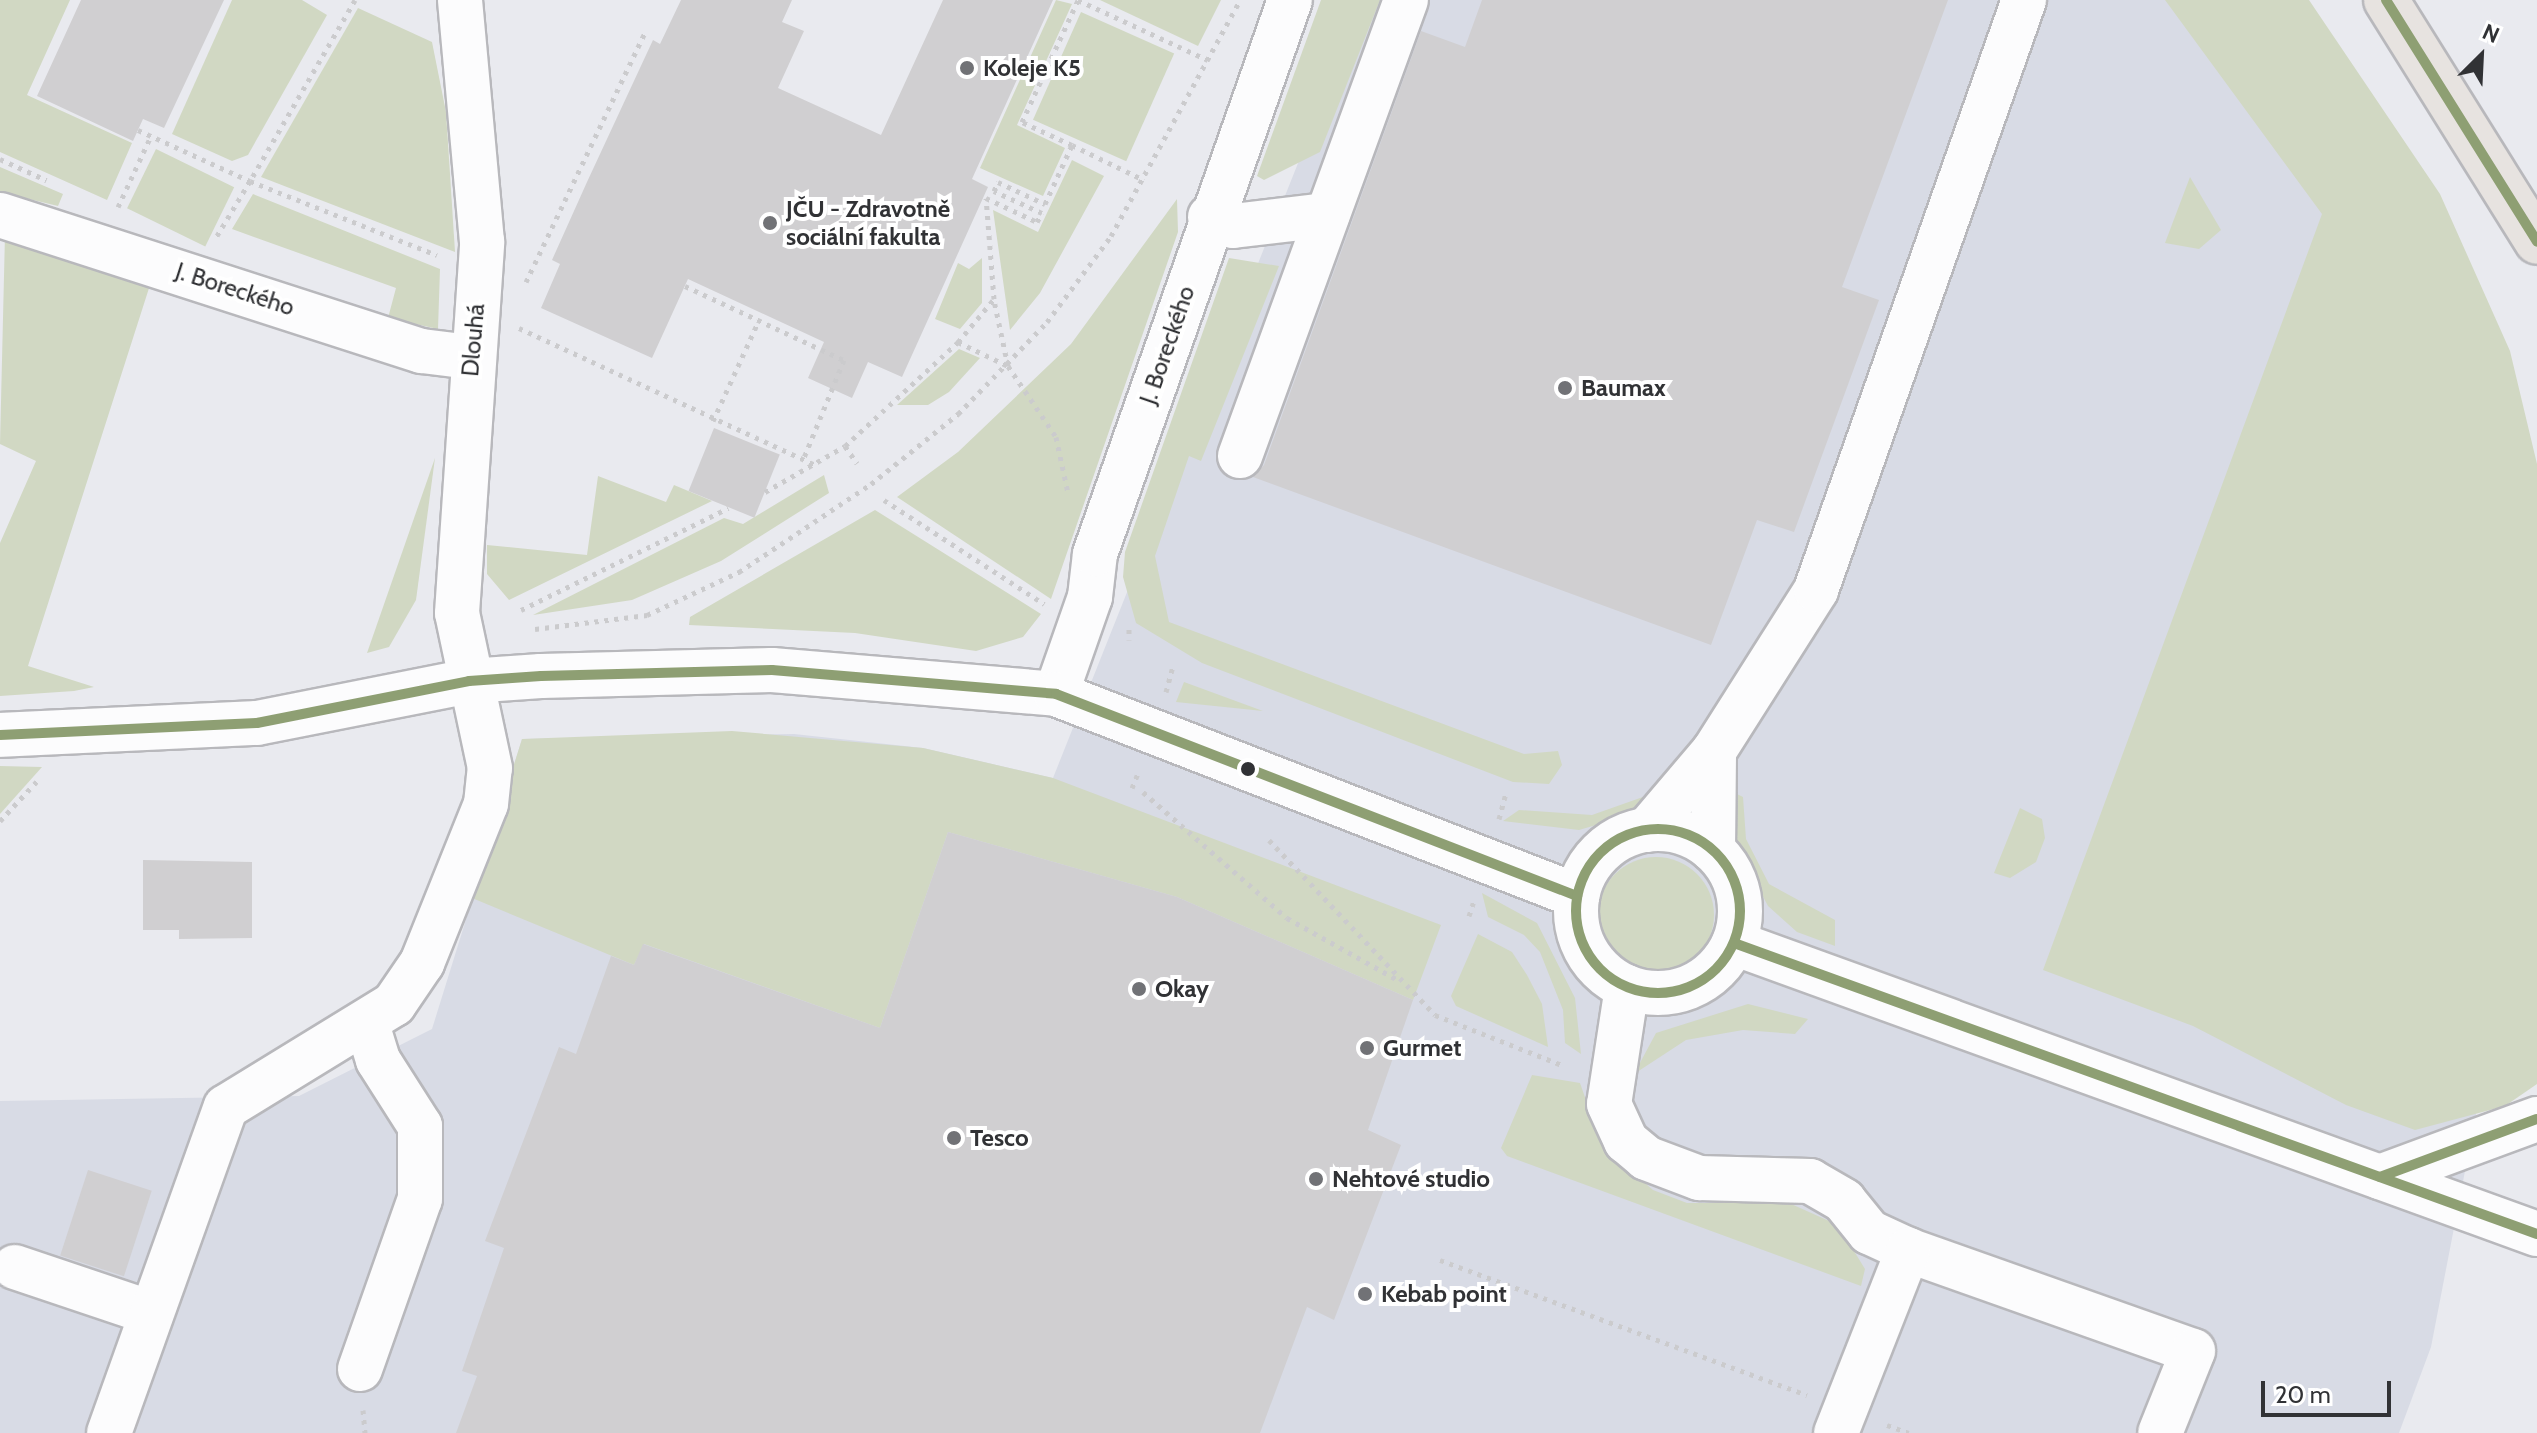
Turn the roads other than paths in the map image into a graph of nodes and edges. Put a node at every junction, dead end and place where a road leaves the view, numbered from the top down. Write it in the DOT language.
graph roads {
  1 [pos="460,0"];
  2 [pos="1290,0"];
  3 [pos="1406,0"];
  4 [pos="2386,0"];
  5 [pos="2017,2"];
  6 [pos="0,215"];
  7 [pos="1327,215"];
  8 [pos="1210,217"];
  9 [pos="2537,242"];
  10 [pos="471,357"];
  11 [pos="1240,456"];
  12 [pos="469,681"];
  13 [pos="1056,694"];
  14 [pos="0,735"];
  15 [pos="1714,751"];
  16 [pos="1647,830"];
  17 [pos="1713,850"];
  18 [pos="1577,896"];
  19 [pos="1734,943"];
  20 [pos="1627,987"];
  21 [pos="367,1025"];
  22 [pos="2537,1119"];
  23 [pos="2380,1177"];
  24 [pos="2537,1234"];
  25 [pos="1908,1250"];
  26 [pos="15,1267"];
  27 [pos="149,1312"];
  28 [pos="360,1369"];
  29 [pos="1841,1421"];
  30 [pos="109,1433"];
  31 [pos="2160,1433"];
  1 -- 10 [label="street, Dlouhá"];
  2 -- 8 [label="street, J. Boreckého"];
  3 -- 7 [label="street"];
  4 -- 9 [label="main road"];
  5 -- 15 [label="street"];
  6 -- 10 [label="street, J. Boreckého"];
  7 -- 8 [label="street"];
  7 -- 11 [label="street"];
  8 -- 13 [label="street, J. Boreckého"];
  10 -- 12 [label="street, Dlouhá"];
  12 -- 13 [label="street"];
  12 -- 14 [label="street"];
  12 -- 21 [label="street, Dlouhá"];
  13 -- 18 [label="street"];
  15 -- 16 [label="street"];
  15 -- 17 [label="street"];
  16 -- 17 [label="street"];
  16 -- 18 [label="street"];
  17 -- 19 [label="street"];
  18 -- 20 [label="street"];
  19 -- 20 [label="street"];
  19 -- 23 [label="street"];
  20 -- 25 [label="street"];
  21 -- 27 [label="street, Dlouhá"];
  21 -- 28 [label="street"];
  22 -- 23 [label="street"];
  23 -- 24 [label="street"];
  25 -- 29 [label="street"];
  25 -- 31 [label="street"];
  26 -- 27 [label="street"];
  27 -- 30 [label="street, Dlouhá"];
}
